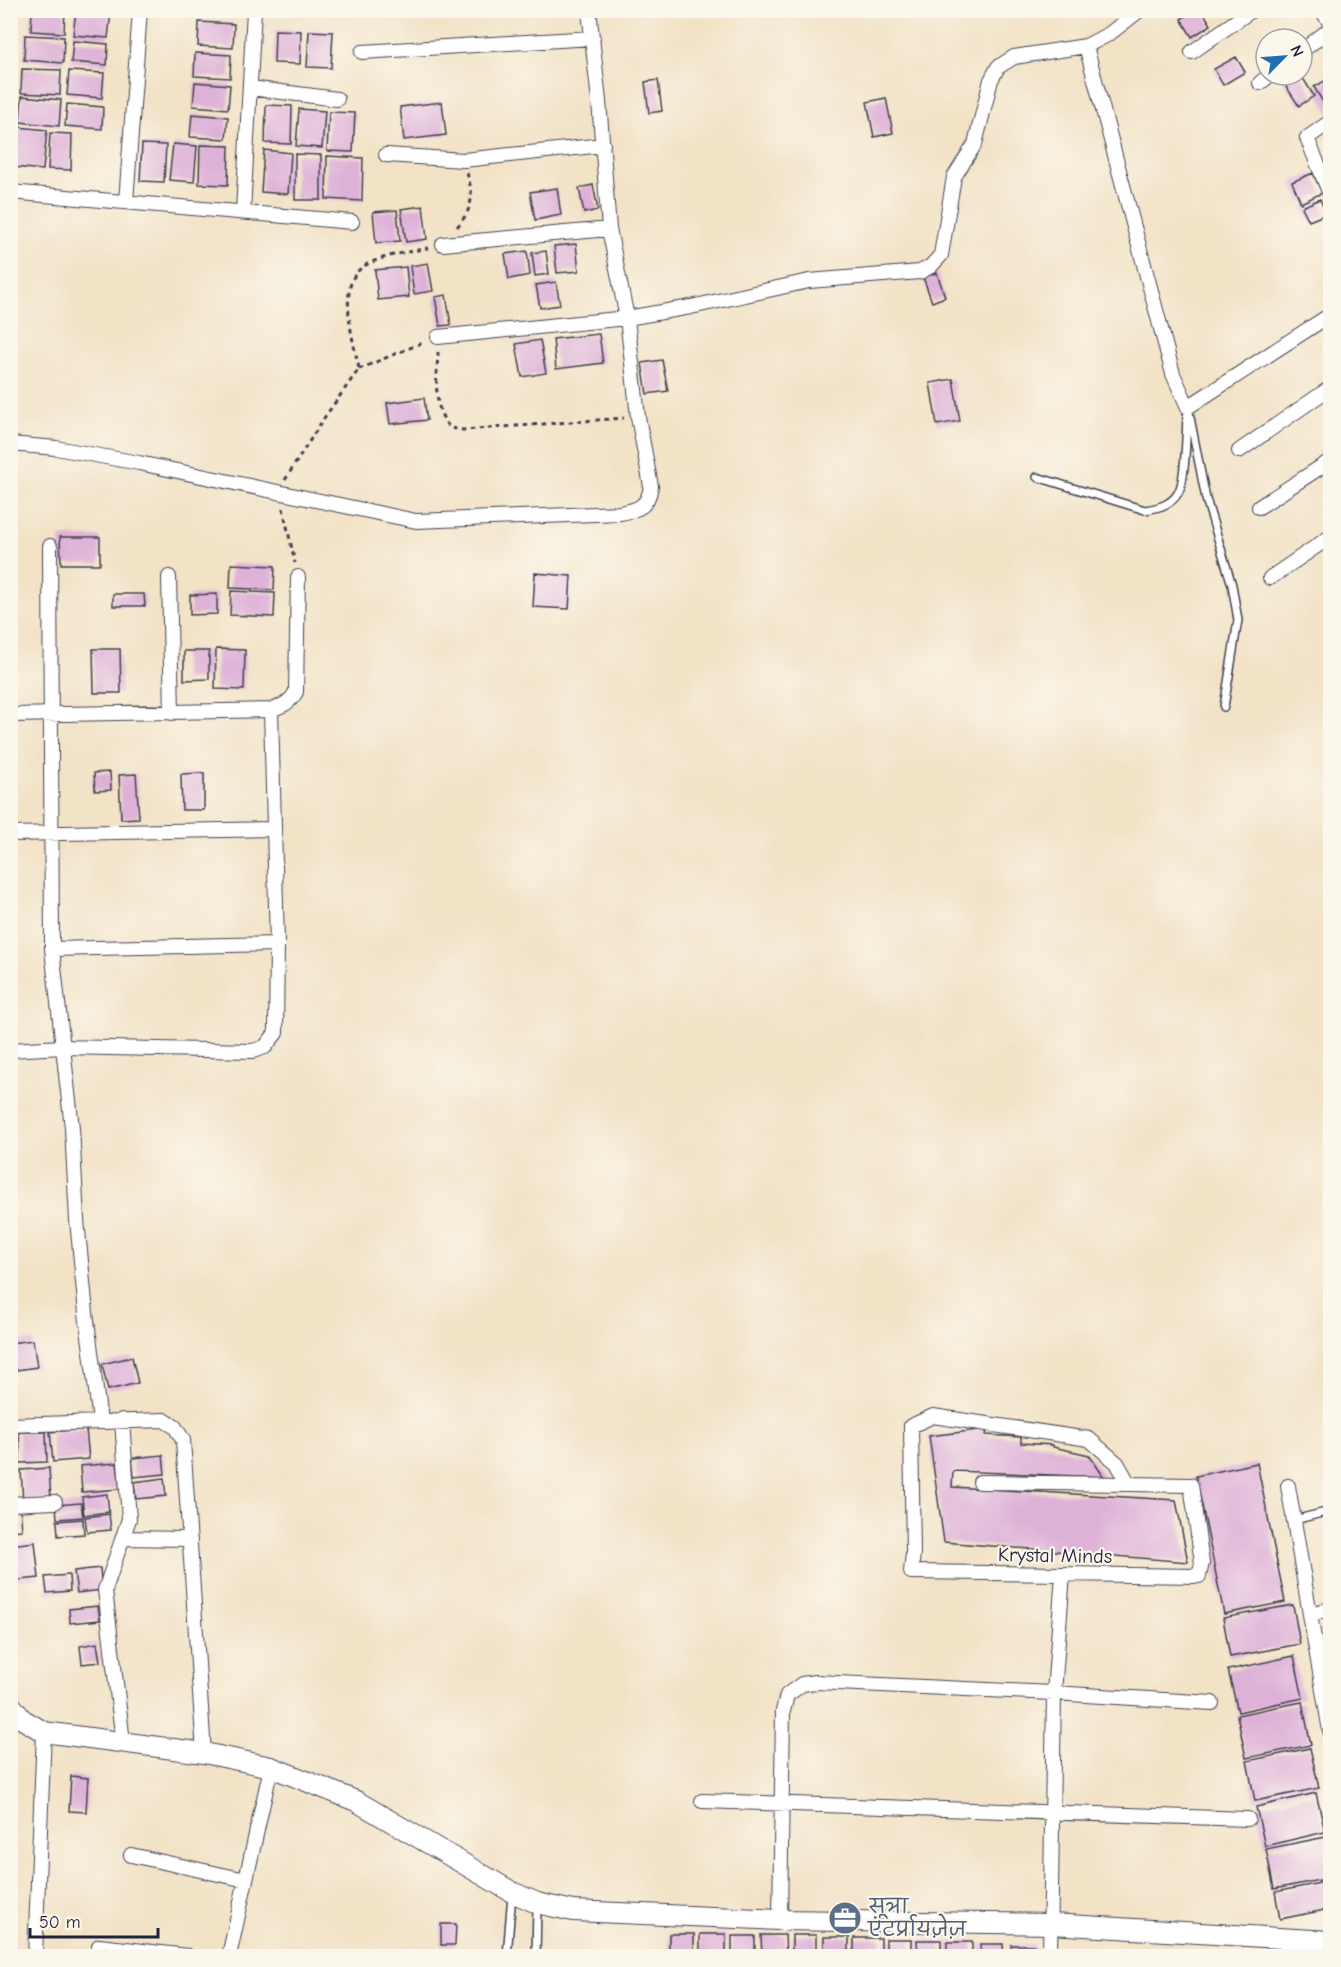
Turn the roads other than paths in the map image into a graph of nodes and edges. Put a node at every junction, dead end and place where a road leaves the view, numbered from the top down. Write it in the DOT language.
graph roads {
  1 [pos="140,10"];
  2 [pos="254,10"];
  3 [pos="589,10"];
  4 [pos="1140,10"];
  5 [pos="1252,10"];
  6 [pos="1322,10"];
  7 [pos="1330,23"];
  8 [pos="1330,29"];
  9 [pos="593,38"];
  10 [pos="1314,42"];
  11 [pos="1086,46"];
  12 [pos="362,52"];
  13 [pos="1192,52"];
  14 [pos="250,88"];
  15 [pos="338,99"];
  16 [pos="1330,122"];
  17 [pos="603,145"];
  18 [pos="386,155"];
  19 [pos="10,192"];
  20 [pos="1330,194"];
  21 [pos="126,202"];
  22 [pos="243,212"];
  23 [pos="352,222"];
  24 [pos="609,229"];
  25 [pos="443,244"];
  26 [pos="1330,315"];
  27 [pos="627,318"];
  28 [pos="438,337"];
  29 [pos="1330,388"];
  30 [pos="1188,407"];
  31 [pos="10,444"];
  32 [pos="1239,451"];
  33 [pos="1330,461"];
  34 [pos="1037,477"];
  35 [pos="1259,507"];
  36 [pos="1330,537"];
  37 [pos="50,546"];
  38 [pos="169,577"];
  39 [pos="298,577"];
  40 [pos="1270,578"];
  41 [pos="1224,707"];
  42 [pos="272,710"];
  43 [pos="172,713"];
  44 [pos="10,715"];
  45 [pos="51,716"];
  46 [pos="274,829"];
  47 [pos="10,834"];
  48 [pos="51,834"];
  49 [pos="277,945"];
  50 [pos="52,950"];
  51 [pos="62,1047"];
  52 [pos="10,1050"];
  53 [pos="122,1420"];
  54 [pos="100,1421"];
  55 [pos="10,1425"];
  56 [pos="980,1482"];
  57 [pos="1129,1484"];
  58 [pos="1288,1486"];
  59 [pos="55,1502"];
  60 [pos="10,1504"];
  61 [pos="1330,1511"];
  62 [pos="1294,1520"];
  63 [pos="123,1538"];
  64 [pos="190,1539"];
  65 [pos="1063,1574"];
  66 [pos="1330,1609"];
  67 [pos="1310,1614"];
  68 [pos="1054,1694"];
  69 [pos="10,1704"];
  70 [pos="1212,1704"];
  71 [pos="1330,1731"];
  72 [pos="44,1732"];
  73 [pos="123,1742"];
  74 [pos="204,1753"];
  75 [pos="271,1767"];
  76 [pos="702,1801"];
  77 [pos="782,1802"];
  78 [pos="1052,1814"];
  79 [pos="1248,1819"];
  80 [pos="130,1855"];
  81 [pos="246,1880"];
  82 [pos="512,1892"];
  83 [pos="537,1902"];
  84 [pos="780,1920"];
  85 [pos="1052,1924"];
  86 [pos="1330,1941"];
  87 [pos="99,1946"];
  88 [pos="35,1956"];
  89 [pos="188,1956"];
  90 [pos="229,1956"];
  91 [pos="507,1956"];
  92 [pos="536,1956"];
  93 [pos="1050,1956"];
  1 -- 21 [label="street"];
  2 -- 14 [label="street"];
  3 -- 9 [label="street"];
  4 -- 11 [label="street"];
  5 -- 13 [label="street"];
  6 -- 7 [label="street"];
  8 -- 10 [label="street"];
  9 -- 12 [label="street"];
  9 -- 17 [label="street"];
  11 -- 27 [label="street"];
  11 -- 30 [label="street"];
  14 -- 15 [label="street"];
  14 -- 22 [label="street"];
  16 -- 20 [label="street"];
  17 -- 18 [label="street"];
  17 -- 24 [label="street"];
  19 -- 21 [label="street"];
  21 -- 22 [label="street"];
  22 -- 23 [label="street"];
  24 -- 25 [label="street"];
  24 -- 27 [label="street"];
  26 -- 30 [label="street"];
  27 -- 28 [label="street"];
  27 -- 31 [label="street"];
  29 -- 32 [label="street"];
  30 -- 34 [label="lane"];
  30 -- 41 [label="lane"];
  33 -- 35 [label="street"];
  36 -- 40 [label="street"];
  37 -- 45 [label="street"];
  38 -- 43 [label="street"];
  39 -- 42 [label="street"];
  42 -- 43 [label="street"];
  42 -- 46 [label="street"];
  43 -- 45 [label="street"];
  44 -- 45 [label="street"];
  45 -- 48 [label="street"];
  46 -- 48 [label="street"];
  46 -- 49 [label="street"];
  47 -- 48 [label="street"];
  48 -- 50 [label="street"];
  49 -- 50 [label="street"];
  49 -- 51 [label="street"];
  50 -- 51 [label="street"];
  51 -- 52 [label="street"];
  51 -- 54 [label="street"];
  53 -- 54 [label="street"];
  53 -- 63 [label="street"];
  53 -- 64 [label="street"];
  54 -- 55 [label="street"];
  56 -- 57 [label="street"];
  57 -- 65 [label="street, Krystal Minds"];
  57 -- 65 [label="street, Krystal Minds"];
  58 -- 62 [label="street"];
  59 -- 60 [label="street"];
  61 -- 62 [label="lane"];
  62 -- 67 [label="street"];
  63 -- 64 [label="street"];
  63 -- 73 [label="street"];
  64 -- 74 [label="street"];
  65 -- 68 [label="street"];
  66 -- 67 [label="street"];
  67 -- 71 [label="street"];
  68 -- 70 [label="street"];
  68 -- 77 [label="street"];
  68 -- 78 [label="street"];
  69 -- 72 [label="street"];
  72 -- 73 [label="street"];
  72 -- 88 [label="street"];
  73 -- 74 [label="street"];
  74 -- 75 [label="street"];
  75 -- 81 [label="street"];
  75 -- 82 [label="street"];
  76 -- 77 [label="street"];
  77 -- 78 [label="street"];
  77 -- 84 [label="street"];
  78 -- 79 [label="street"];
  78 -- 85 [label="street"];
  80 -- 81 [label="street"];
  81 -- 90 [label="street"];
  82 -- 83 [label="street"];
  82 -- 91 [label="lane"];
  83 -- 84 [label="street"];
  83 -- 92 [label="lane"];
  84 -- 85 [label="street"];
  85 -- 86 [label="street"];
  85 -- 93 [label="street"];
  87 -- 89 [label="street"];
}
